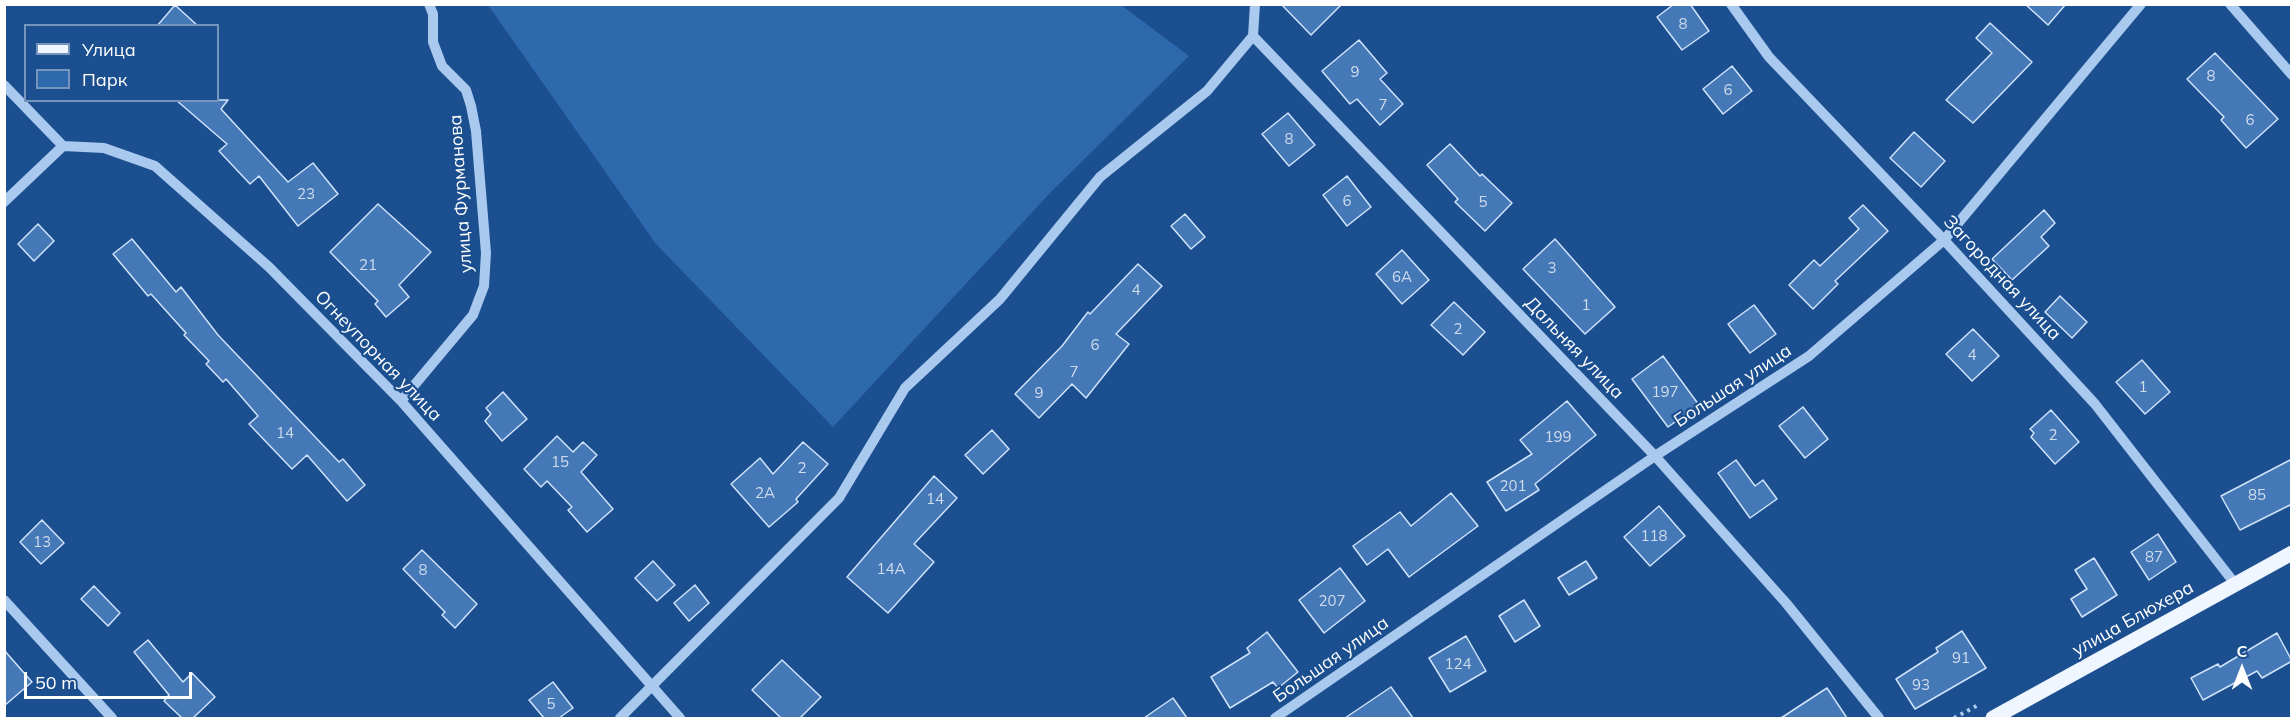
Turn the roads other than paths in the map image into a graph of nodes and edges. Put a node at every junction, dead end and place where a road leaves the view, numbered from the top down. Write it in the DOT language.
graph roads {
  1 [pos="429,4"];
  2 [pos="1255,4"];
  3 [pos="1731,4"];
  4 [pos="2141,4"];
  5 [pos="2230,4"];
  6 [pos="1253,36"];
  7 [pos="2292,75"];
  8 [pos="4,84"];
  9 [pos="63,146"];
  10 [pos="4,202"];
  11 [pos="1944,240"];
  12 [pos="401,401"];
  13 [pos="1655,456"];
  14 [pos="2292,553"];
  15 [pos="2236,585"];
  16 [pos="4,600"];
  17 [pos="652,688"];
  18 [pos="112,718"];
  19 [pos="620,718"];
  20 [pos="680,718"];
  21 [pos="1275,718"];
  22 [pos="1879,718"];
  23 [pos="1993,718"];
  1 -- 12 [label="street, улица Фурманова"];
  2 -- 6 [label="street"];
  3 -- 11 [label="street, Загородная улица"];
  4 -- 11 [label="street, Большая улица"];
  5 -- 7 [label="street"];
  6 -- 13 [label="street, Дальняя улица"];
  6 -- 17 [label="street"];
  8 -- 9 [label="street"];
  9 -- 10 [label="street"];
  9 -- 12 [label="street, Огнеупорная улица"];
  11 -- 13 [label="street, Большая улица"];
  11 -- 15 [label="street, Загородная улица"];
  12 -- 17 [label="street, Огнеупорная улица"];
  13 -- 21 [label="street, Большая улица"];
  13 -- 22 [label="street, Дальняя улица"];
  14 -- 15 [label="main road, улица Блюхера"];
  15 -- 23 [label="main road, улица Блюхера"];
  16 -- 18 [label="street"];
  17 -- 19 [label="street"];
  17 -- 20 [label="street, Огнеупорная улица"];
}
